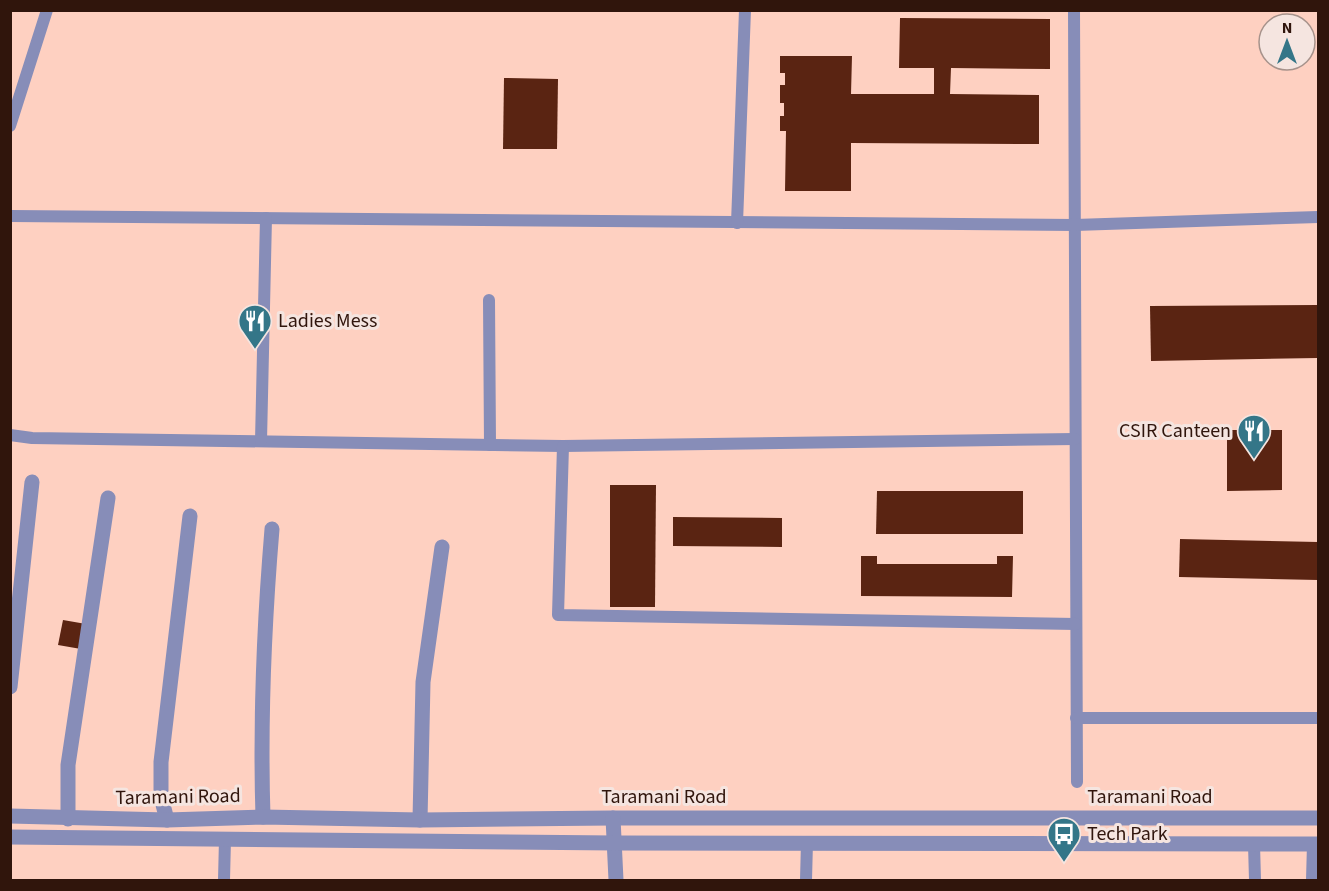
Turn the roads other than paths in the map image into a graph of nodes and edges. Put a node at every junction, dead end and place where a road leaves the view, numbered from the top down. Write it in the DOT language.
graph roads {
  1 [pos="47,10"];
  2 [pos="745,10"];
  3 [pos="1074,10"];
  4 [pos="10,126"];
  5 [pos="10,216"];
  6 [pos="1318,217"];
  7 [pos="266,218"];
  8 [pos="737,223"];
  9 [pos="1075,225"];
  10 [pos="489,300"];
  11 [pos="10,435"];
  12 [pos="1075,439"];
  13 [pos="261,441"];
  14 [pos="490,445"];
  15 [pos="562,446"];
  16 [pos="32,482"];
  17 [pos="108,498"];
  18 [pos="190,516"];
  19 [pos="272,529"];
  20 [pos="442,547"];
  21 [pos="1076,624"];
  22 [pos="10,687"];
  23 [pos="1076,718"];
  24 [pos="1318,718"];
  25 [pos="1077,782"];
  26 [pos="10,816"];
  27 [pos="263,817"];
  28 [pos="613,818"];
  29 [pos="1318,818"];
  30 [pos="68,819"];
  31 [pos="166,820"];
  32 [pos="420,820"];
  33 [pos="10,837"];
  34 [pos="225,839"];
  35 [pos="807,842"];
  36 [pos="615,843"];
  37 [pos="1254,844"];
  38 [pos="1316,844"];
  39 [pos="224,880"];
  40 [pos="616,880"];
  41 [pos="806,880"];
  42 [pos="1255,880"];
  43 [pos="1312,880"];
  1 -- 4 [label="lane"];
  2 -- 8 [label="lane"];
  3 -- 9 [label="lane"];
  5 -- 7 [label="lane"];
  6 -- 9 [label="lane"];
  7 -- 8 [label="lane"];
  7 -- 13 [label="lane"];
  8 -- 9 [label="lane"];
  9 -- 12 [label="lane"];
  10 -- 14 [label="lane"];
  11 -- 13 [label="lane"];
  12 -- 15 [label="lane"];
  12 -- 21 [label="lane"];
  13 -- 14 [label="lane"];
  14 -- 15 [label="lane"];
  15 -- 21 [label="lane"];
  16 -- 22 [label="street"];
  17 -- 30 [label="street"];
  18 -- 31 [label="street"];
  19 -- 27 [label="street"];
  20 -- 32 [label="street"];
  21 -- 23 [label="lane"];
  23 -- 24 [label="lane"];
  23 -- 25 [label="lane"];
  26 -- 30 [label="street, Taramani Road"];
  27 -- 31 [label="street, Taramani Road"];
  27 -- 32 [label="street, Taramani Road"];
  28 -- 29 [label="street, Taramani Road"];
  28 -- 32 [label="street, Taramani Road"];
  28 -- 36 [label="street"];
  30 -- 31 [label="street, Taramani Road"];
  33 -- 34 [label="street, Taramani Road"];
  34 -- 36 [label="street, Taramani Road"];
  34 -- 39 [label="lane"];
  35 -- 36 [label="street, Taramani Road"];
  35 -- 37 [label="street, Taramani Road"];
  35 -- 41 [label="lane"];
  36 -- 40 [label="street"];
  37 -- 38 [label="street, Taramani Road"];
  37 -- 42 [label="lane"];
  38 -- 43 [label="lane"];
}
